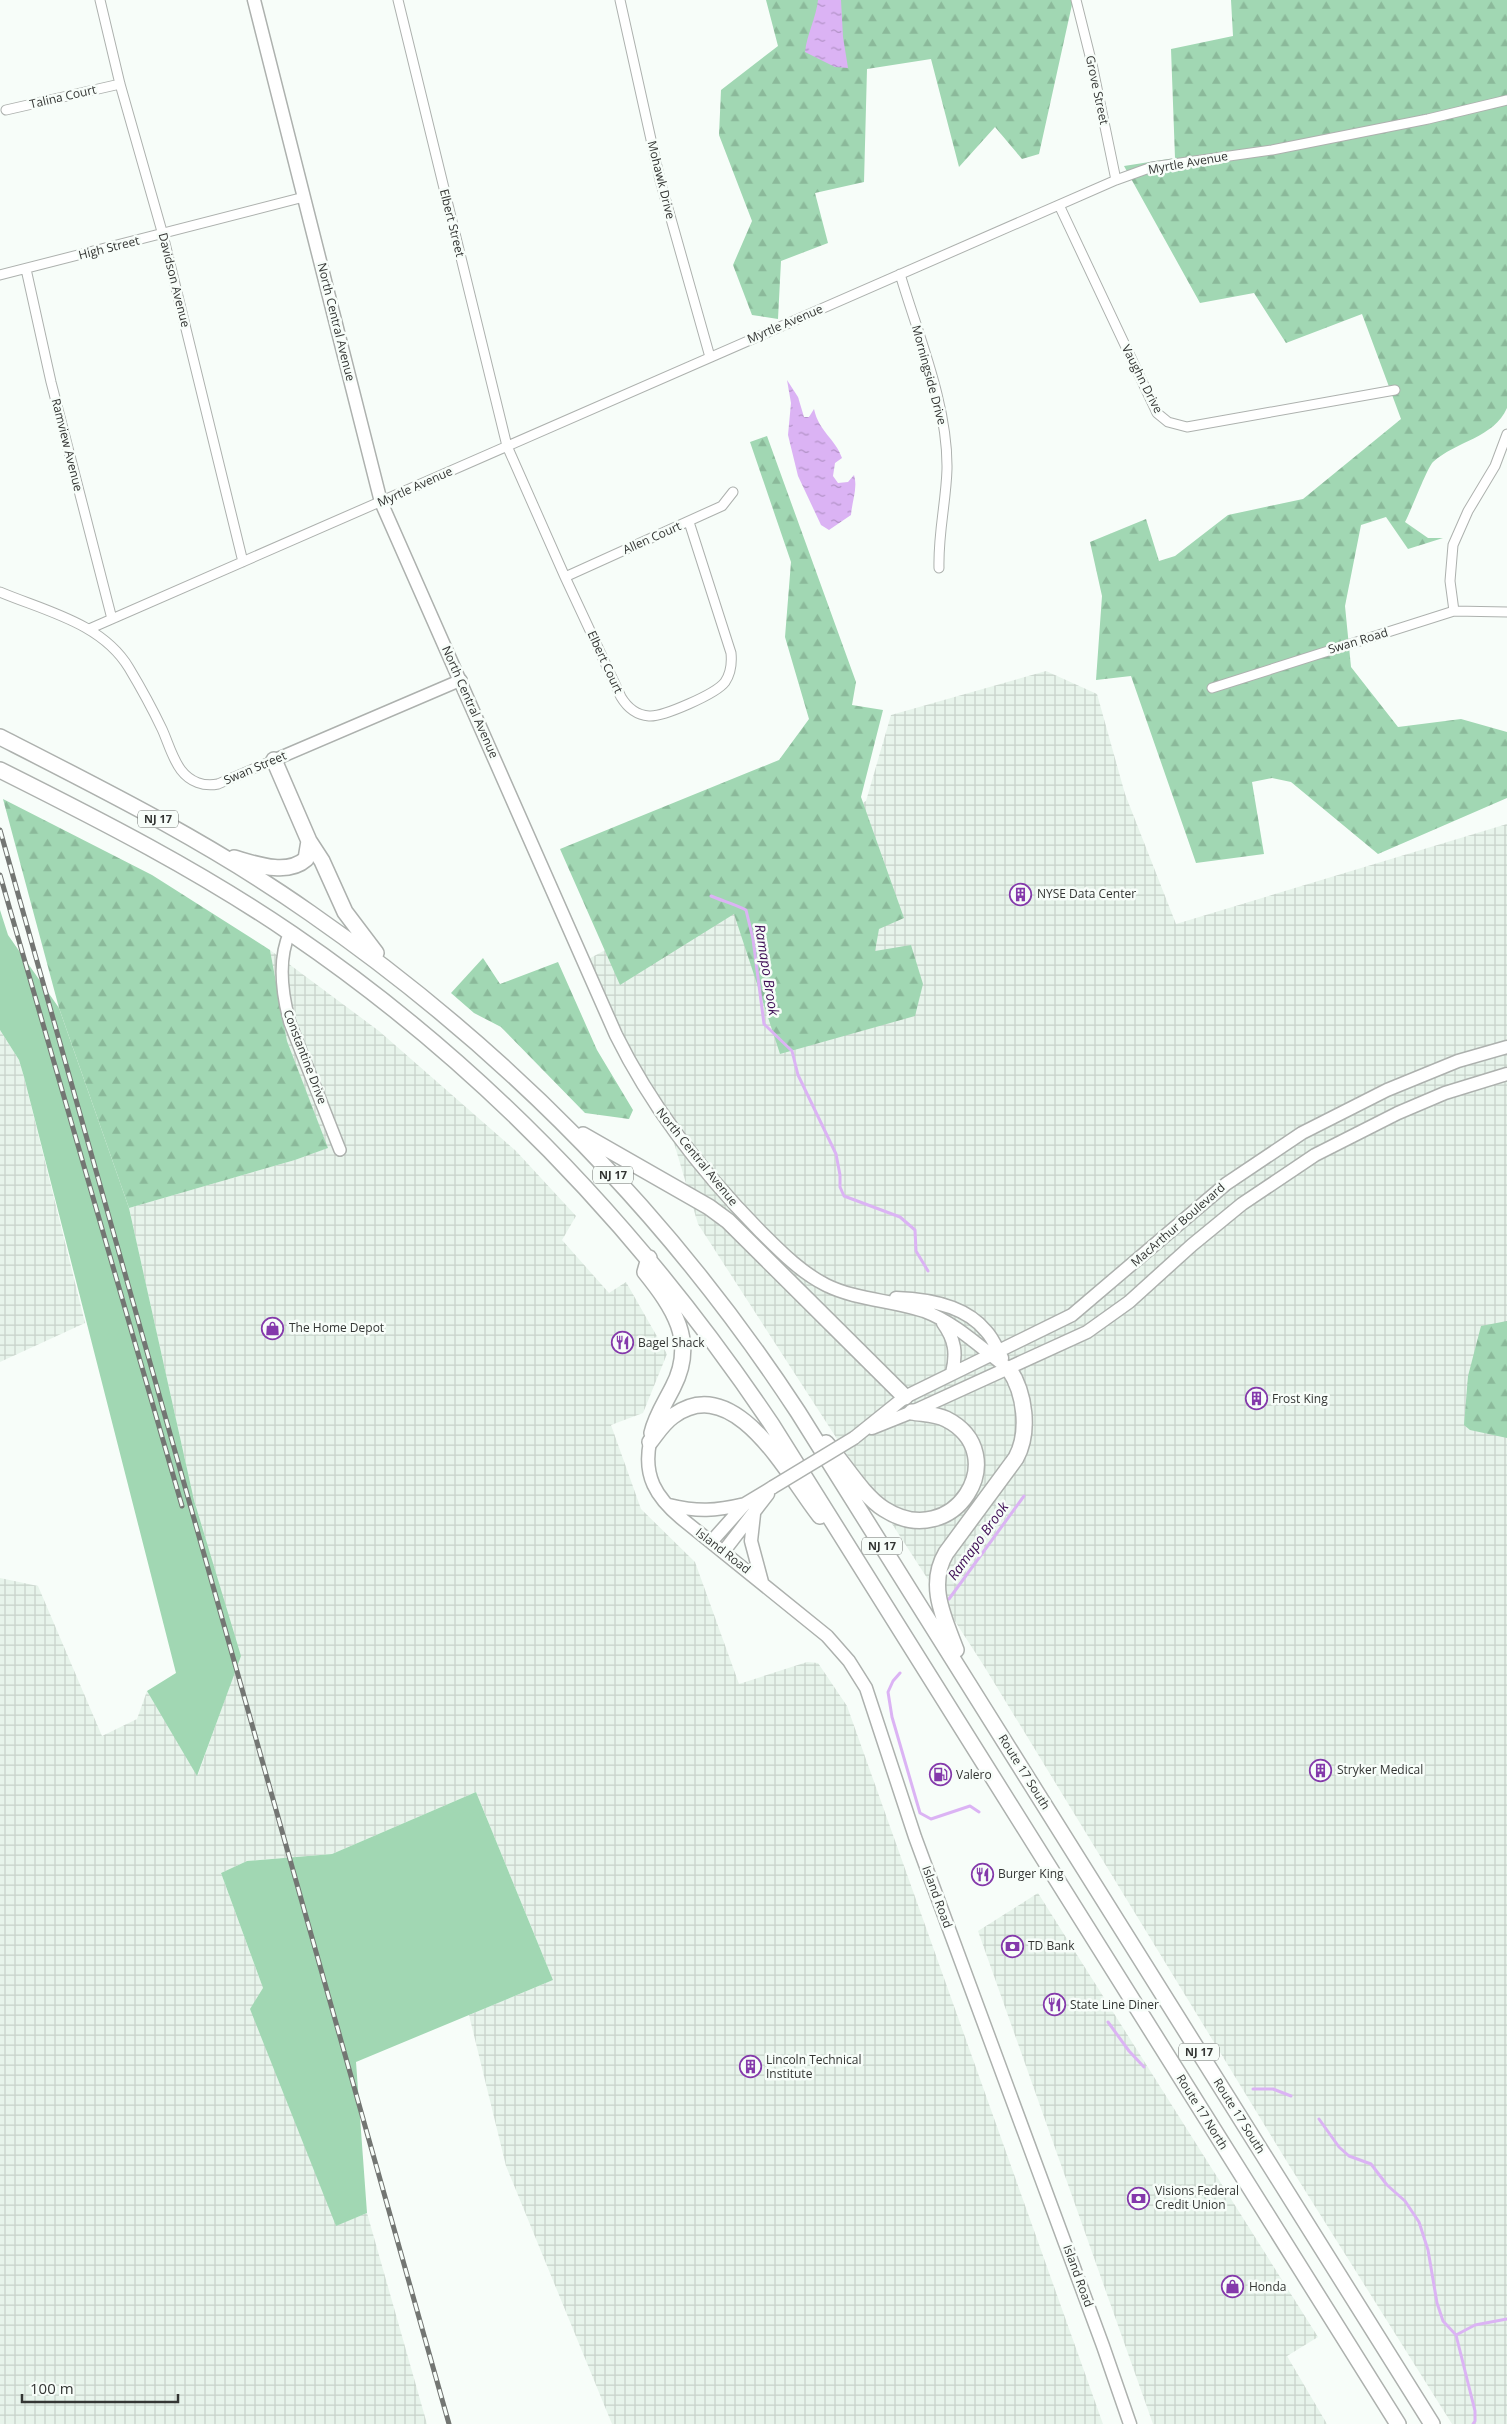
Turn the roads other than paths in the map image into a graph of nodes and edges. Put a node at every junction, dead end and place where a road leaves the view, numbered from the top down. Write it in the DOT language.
graph roads {
  1 [pos="100,0"];
  2 [pos="254,0"];
  3 [pos="398,0"];
  4 [pos="620,0"];
  5 [pos="1076,0"];
  6 [pos="120,84"];
  7 [pos="1507,100"];
  8 [pos="6,110"];
  9 [pos="1116,180"];
  10 [pos="304,197"];
  11 [pos="1059,205"];
  12 [pos="163,235"];
  13 [pos="26,269"];
  14 [pos="900,274"];
  15 [pos="0,275"];
  16 [pos="710,357"];
  17 [pos="1395,390"];
  18 [pos="1507,434"];
  19 [pos="507,446"];
  20 [pos="733,492"];
  21 [pos="381,502"];
  22 [pos="689,522"];
  23 [pos="243,562"];
  24 [pos="939,568"];
  25 [pos="565,578"];
  26 [pos="0,592"];
  27 [pos="1454,611"];
  28 [pos="1507,612"];
  29 [pos="112,620"];
  30 [pos="89,630"];
  31 [pos="461,680"];
  32 [pos="1212,688"];
  33 [pos="0,737"];
  34 [pos="274,760"];
  35 [pos="0,770"];
  36 [pos="309,841"];
  37 [pos="214,852"];
  38 [pos="290,932"];
  39 [pos="392,972"];
  40 [pos="1507,1047"];
  41 [pos="1507,1074"];
  42 [pos="562,1122"];
  43 [pos="340,1150"];
  44 [pos="648,1258"];
  45 [pos="868,1297"];
  46 [pos="940,1319"];
  47 [pos="994,1353"];
  48 [pos="1008,1368"];
  49 [pos="952,1374"];
  50 [pos="905,1397"];
  51 [pos="798,1412"];
  52 [pos="912,1412"];
  53 [pos="865,1430"];
  54 [pos="650,1442"];
  55 [pos="666,1505"];
  56 [pos="749,1508"];
  57 [pos="711,1542"];
  58 [pos="724,1551"];
  59 [pos="862,1566"];
  60 [pos="762,1582"];
  61 [pos="967,1679"];
  62 [pos="1130,2424"];
  63 [pos="1398,2424"];
  64 [pos="1432,2424"];
  1 -- 6 [label="street, Davidson Avenue"];
  2 -- 10 [label="main road, North Central Avenue"];
  3 -- 19 [label="street, Elbert Street"];
  4 -- 16 [label="street, Mohawk Drive"];
  5 -- 9 [label="street, Grove Street"];
  6 -- 8 [label="street, Talina Court"];
  6 -- 12 [label="street, Davidson Avenue"];
  7 -- 9 [label="street, Myrtle Avenue"];
  9 -- 11 [label="street, Myrtle Avenue"];
  10 -- 12 [label="street, High Street"];
  10 -- 21 [label="main road, North Central Avenue"];
  11 -- 14 [label="street, Myrtle Avenue"];
  11 -- 17 [label="street, Vaughn Drive"];
  12 -- 13 [label="street, High Street"];
  12 -- 23 [label="street, Davidson Avenue"];
  13 -- 15 [label="street, High Street"];
  13 -- 29 [label="street, Ramview Avenue"];
  14 -- 16 [label="street, Myrtle Avenue"];
  14 -- 24 [label="street, Morningside Drive"];
  16 -- 19 [label="street, Myrtle Avenue"];
  18 -- 27 [label="street"];
  19 -- 21 [label="street, Myrtle Avenue"];
  19 -- 25 [label="street, Elbert Court"];
  20 -- 22 [label="street, Allen Court"];
  21 -- 23 [label="street, Myrtle Avenue"];
  21 -- 31 [label="main road, North Central Avenue"];
  22 -- 25 [label="street, Allen Court"];
  22 -- 25 [label="street, Elbert Court"];
  23 -- 29 [label="street, Myrtle Avenue"];
  26 -- 30 [label="street, Swan Street"];
  27 -- 28 [label="street, Swan Road"];
  27 -- 32 [label="street, Swan Road"];
  29 -- 30 [label="street, Myrtle Avenue"];
  30 -- 34 [label="street, Swan Street"];
  31 -- 34 [label="street, Swan Street"];
  31 -- 45 [label="main road, North Central Avenue"];
  33 -- 37 [label="highway, NJ 17"];
  34 -- 36 [label="highway"];
  35 -- 38 [label="highway, NJ 17"];
  36 -- 37 [label="highway"];
  36 -- 39 [label="highway"];
  37 -- 39 [label="highway, NJ 17"];
  38 -- 43 [label="street, Constantine Drive"];
  38 -- 44 [label="highway, NJ 17"];
  39 -- 42 [label="highway, NJ 17"];
  40 -- 47 [label="main road, MacArthur Boulevard"];
  41 -- 48 [label="main road, MacArthur Boulevard"];
  42 -- 50 [label="highway"];
  42 -- 51 [label="highway, NJ 17"];
  44 -- 54 [label="highway"];
  44 -- 59 [label="highway, NJ 17"];
  45 -- 46 [label="main road, North Central Avenue"];
  45 -- 47 [label="main road, North Central Avenue"];
  46 -- 47 [label="main road, North Central Avenue"];
  46 -- 49 [label="main road"];
  47 -- 48 [label="main road, North Central Avenue"];
  47 -- 49 [label="main road, MacArthur Boulevard"];
  48 -- 52 [label="main road, MacArthur Boulevard"];
  48 -- 61 [label="highway"];
  49 -- 50 [label="main road, MacArthur Boulevard"];
  50 -- 53 [label="main road, MacArthur Boulevard"];
  51 -- 52 [label="highway"];
  51 -- 61 [label="highway, NJ 17"];
  52 -- 53 [label="main road, MacArthur Boulevard"];
  53 -- 56 [label="main road, MacArthur Boulevard, bridge"];
  54 -- 55 [label="main road, Island Road"];
  54 -- 59 [label="highway"];
  55 -- 56 [label="main road"];
  55 -- 57 [label="main road, Island Road"];
  56 -- 57 [label="main road, MacArthur Boulevard"];
  56 -- 58 [label="main road, MacArthur Boulevard"];
  56 -- 60 [label="main road"];
  57 -- 58 [label="main road, Island Road"];
  58 -- 60 [label="main road, Island Road"];
  59 -- 63 [label="highway, Route 17 North / NJ 17"];
  60 -- 62 [label="main road, Island Road"];
  61 -- 64 [label="highway, Route 17 South / NJ 17"];
}
